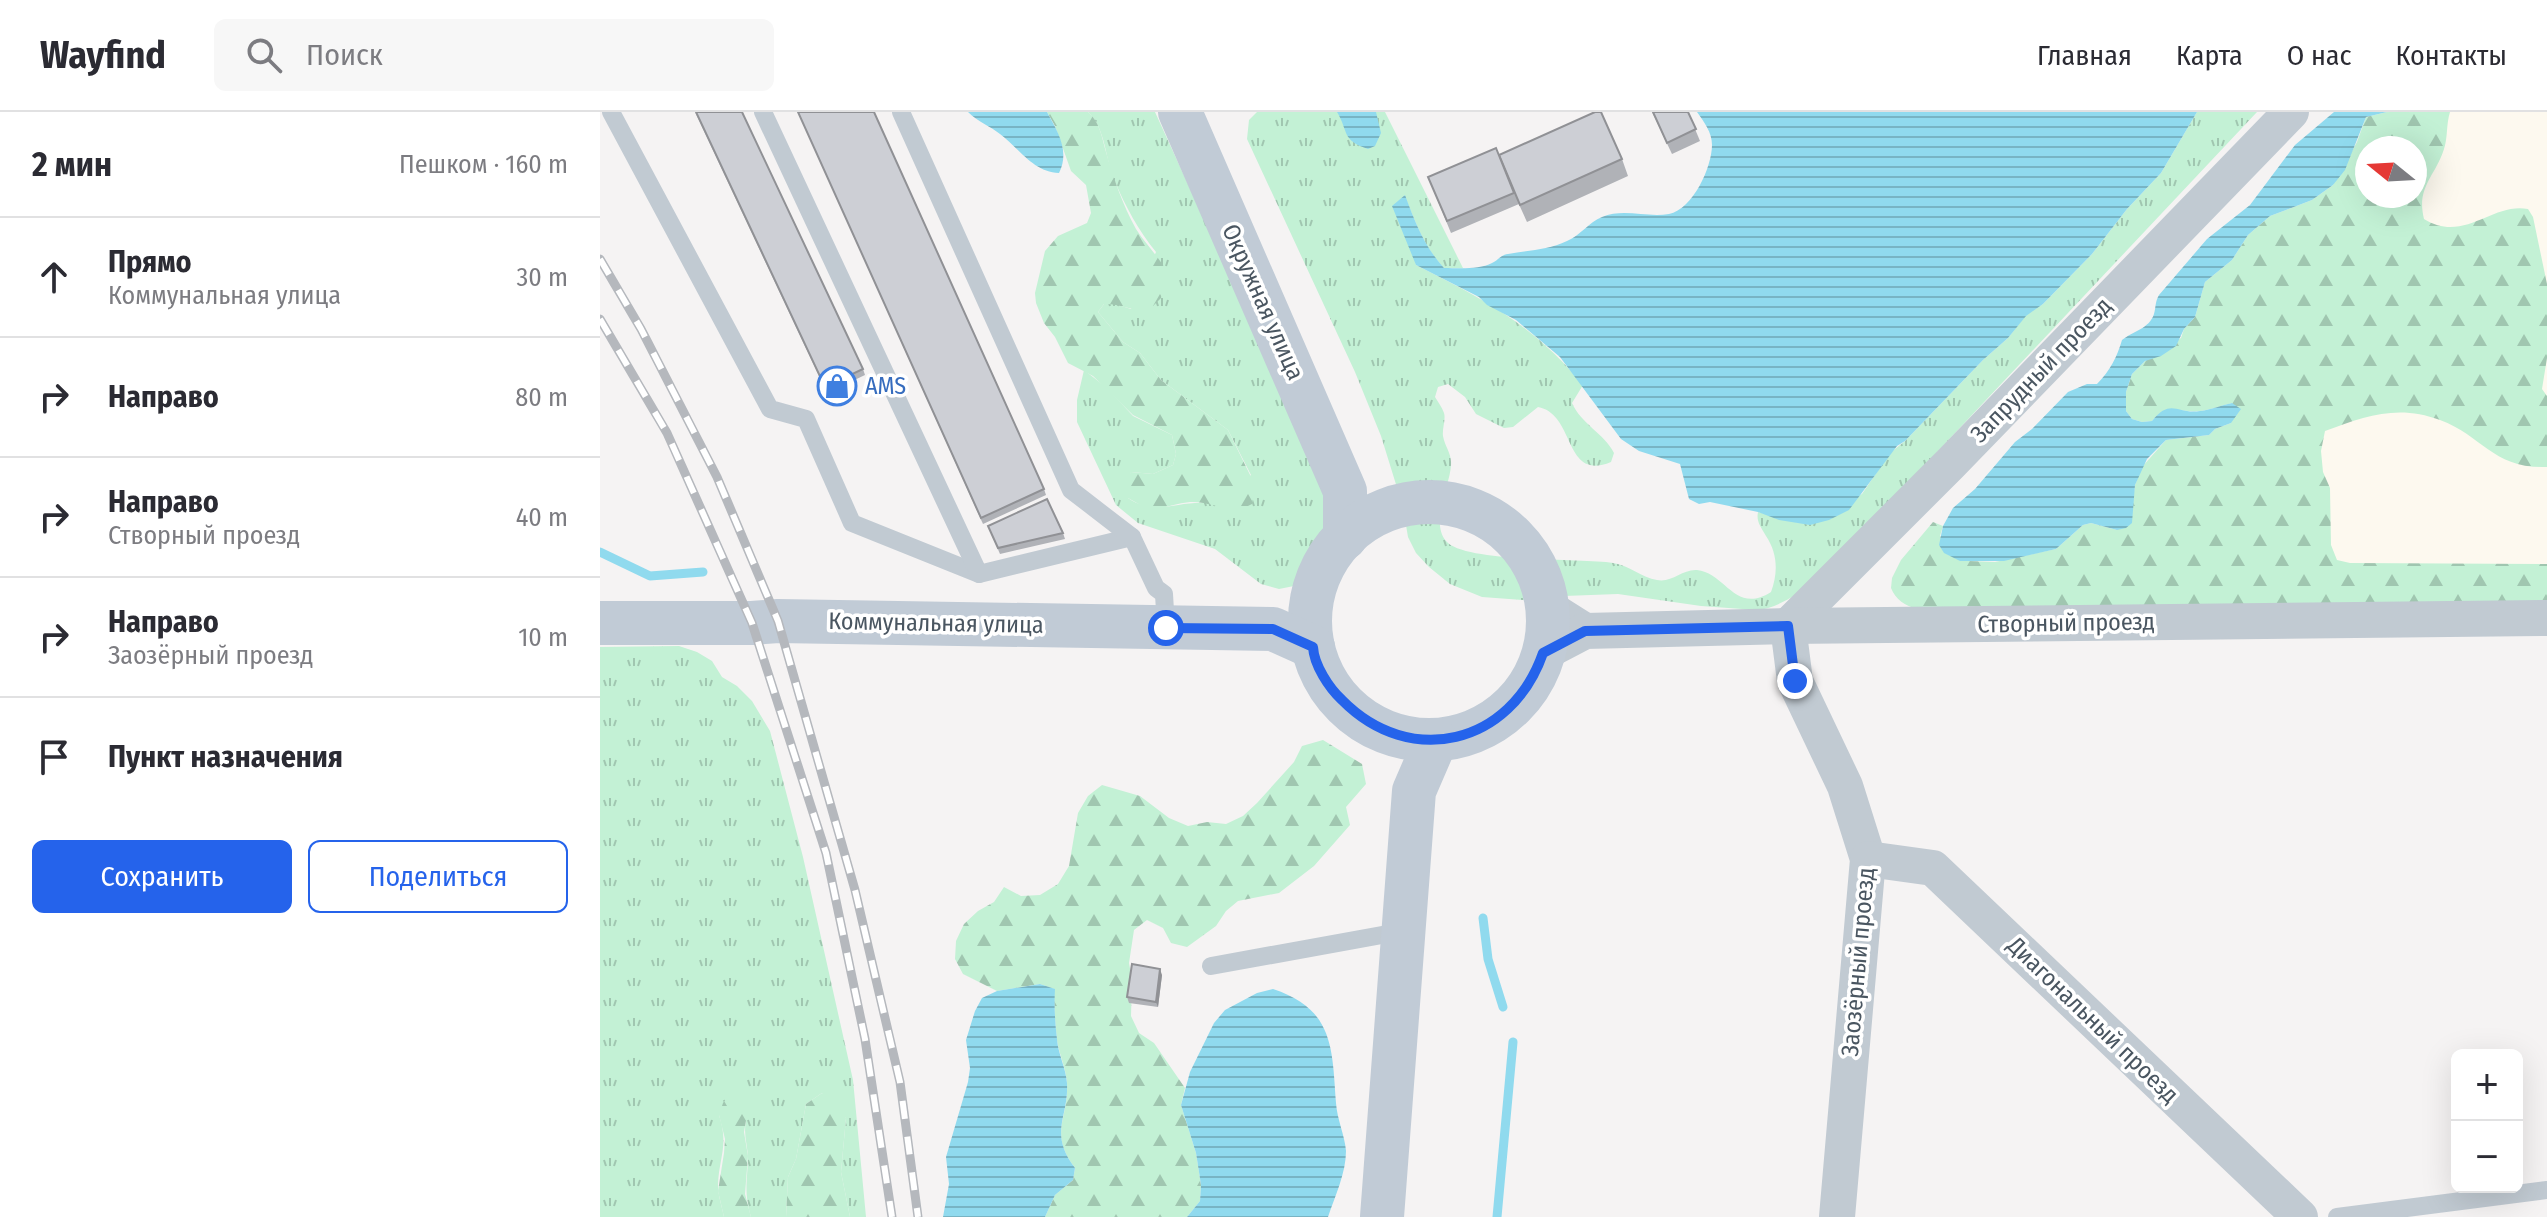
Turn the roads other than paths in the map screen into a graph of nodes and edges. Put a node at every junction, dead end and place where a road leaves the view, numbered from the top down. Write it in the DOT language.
graph roads {
  1 [pos="611,112"];
  2 [pos="763,112"];
  3 [pos="901,112"];
  4 [pos="1180,112"];
  5 [pos="2291,112"];
  6 [pos="1362,502"];
  7 [pos="1132,537"];
  8 [pos="979,574"];
  9 [pos="1312,603"];
  10 [pos="1547,607"];
  11 [pos="2547,618"];
  12 [pos="600,623"];
  13 [pos="1788,626"];
  14 [pos="1166,628"];
  15 [pos="1273,629"];
  16 [pos="1585,631"];
  17 [pos="1313,647"];
  18 [pos="1543,653"];
  19 [pos="1416,738"];
  20 [pos="1868,859"];
  21 [pos="1404,931"];
  22 [pos="1211,966"];
  23 [pos="2547,1190"];
  24 [pos="1382,1217"];
  25 [pos="1837,1217"];
  26 [pos="2300,1217"];
  27 [pos="2337,1217"];
  1 -- 8 [label="lane"];
  2 -- 8 [label="lane"];
  3 -- 7 [label="lane"];
  4 -- 6 [label="main road, Окружная улица"];
  5 -- 13 [label="street, Запрудный проезд"];
  6 -- 9 [label="main road"];
  6 -- 10 [label="main road"];
  7 -- 8 [label="lane"];
  7 -- 14 [label="lane"];
  9 -- 15 [label="main road"];
  9 -- 17 [label="main road"];
  10 -- 16 [label="street"];
  10 -- 18 [label="main road"];
  11 -- 13 [label="street, Створный проезд"];
  12 -- 14 [label="main road, Коммунальная улица"];
  13 -- 16 [label="street, Створный проезд"];
  13 -- 20 [label="street, Заозёрный проезд"];
  14 -- 15 [label="main road, Коммунальная улица"];
  15 -- 17 [label="main road"];
  16 -- 18 [label="street"];
  17 -- 19 [label="main road"];
  18 -- 19 [label="main road"];
  19 -- 21 [label="main road"];
  20 -- 25 [label="street, Заозёрный проезд"];
  20 -- 26 [label="street, Диагональный проезд"];
  21 -- 22 [label="lane"];
  21 -- 24 [label="main road"];
  23 -- 27 [label="lane"];
}
